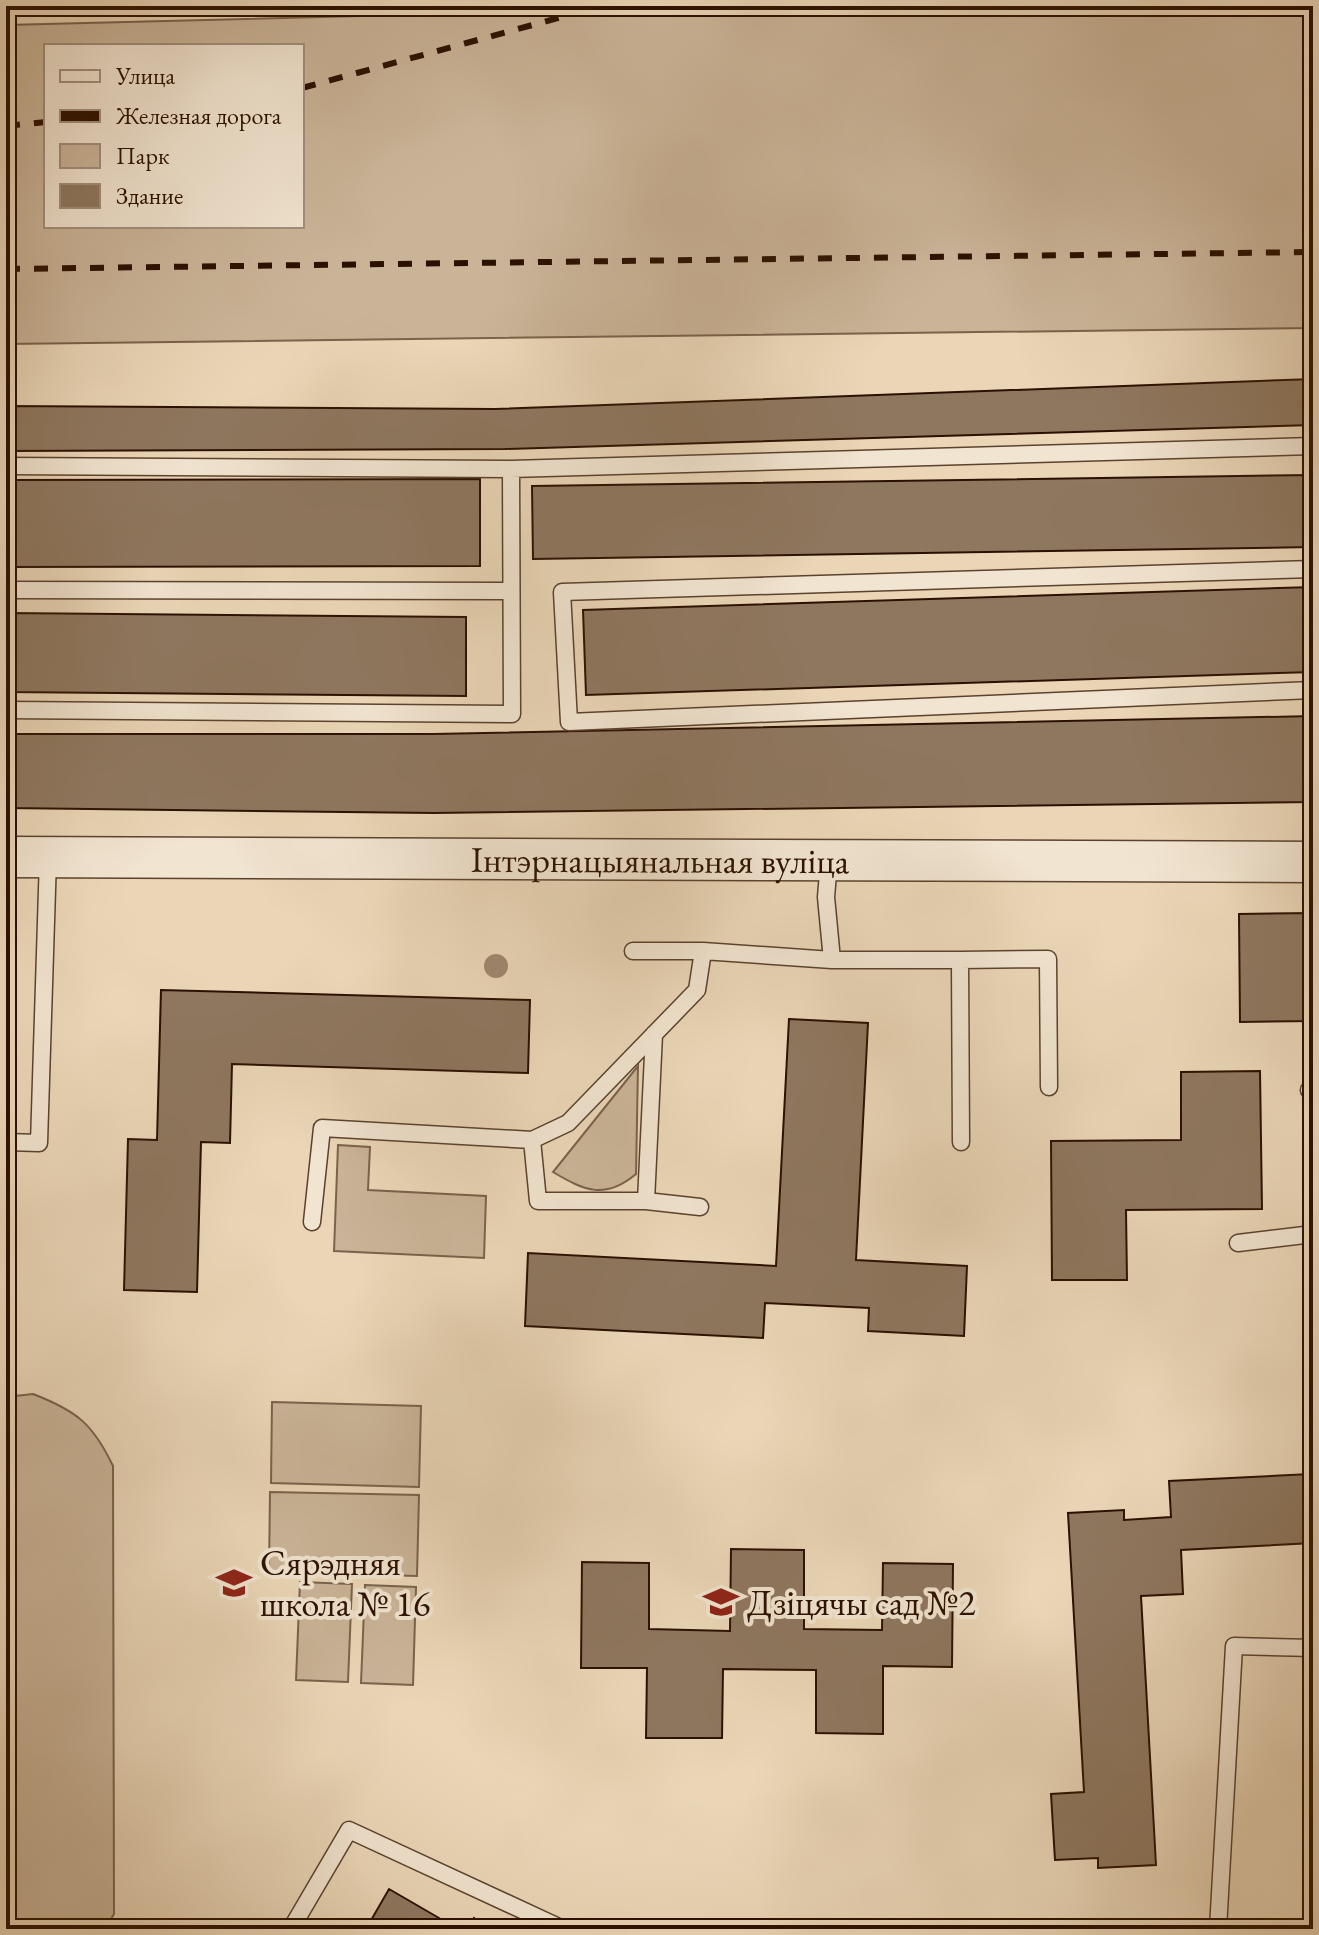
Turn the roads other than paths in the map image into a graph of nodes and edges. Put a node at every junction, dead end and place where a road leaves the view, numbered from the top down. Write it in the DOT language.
graph roads {
  1 [pos="1313,446"];
  2 [pos="6,466"];
  3 [pos="511,469"];
  4 [pos="1313,569"];
  5 [pos="6,590"];
  6 [pos="511,591"];
  7 [pos="1313,690"];
  8 [pos="6,710"];
  9 [pos="48,856"];
  10 [pos="6,857"];
  11 [pos="829,862"];
  12 [pos="1313,862"];
  13 [pos="633,951"];
  14 [pos="703,951"];
  15 [pos="832,960"];
  16 [pos="960,960"];
  17 [pos="654,1034"];
  18 [pos="1049,1087"];
  19 [pos="532,1140"];
  20 [pos="6,1142"];
  21 [pos="961,1142"];
  22 [pos="646,1201"];
  23 [pos="700,1207"];
  24 [pos="312,1222"];
  25 [pos="1313,1234"];
  26 [pos="1238,1243"];
  27 [pos="1313,1648"];
  28 [pos="291,1929"];
  29 [pos="563,1929"];
  30 [pos="1218,1929"];
  1 -- 3 [label="lane"];
  2 -- 3 [label="lane"];
  3 -- 6 [label="lane"];
  4 -- 7 [label="lane"];
  5 -- 6 [label="lane"];
  6 -- 8 [label="lane"];
  9 -- 10 [label="street, Інтэрнацыянальная вуліца"];
  9 -- 11 [label="street, Інтэрнацыянальная вуліца"];
  9 -- 20 [label="lane"];
  11 -- 12 [label="street, Інтэрнацыянальная вуліца"];
  11 -- 15 [label="lane"];
  13 -- 14 [label="lane"];
  14 -- 15 [label="lane"];
  14 -- 17 [label="lane"];
  15 -- 16 [label="lane"];
  16 -- 18 [label="lane"];
  16 -- 21 [label="lane"];
  17 -- 19 [label="lane"];
  17 -- 22 [label="lane"];
  19 -- 22 [label="lane"];
  19 -- 24 [label="lane"];
  22 -- 23 [label="lane"];
  25 -- 26 [label="lane"];
  27 -- 30 [label="lane"];
  28 -- 29 [label="lane"];
}
